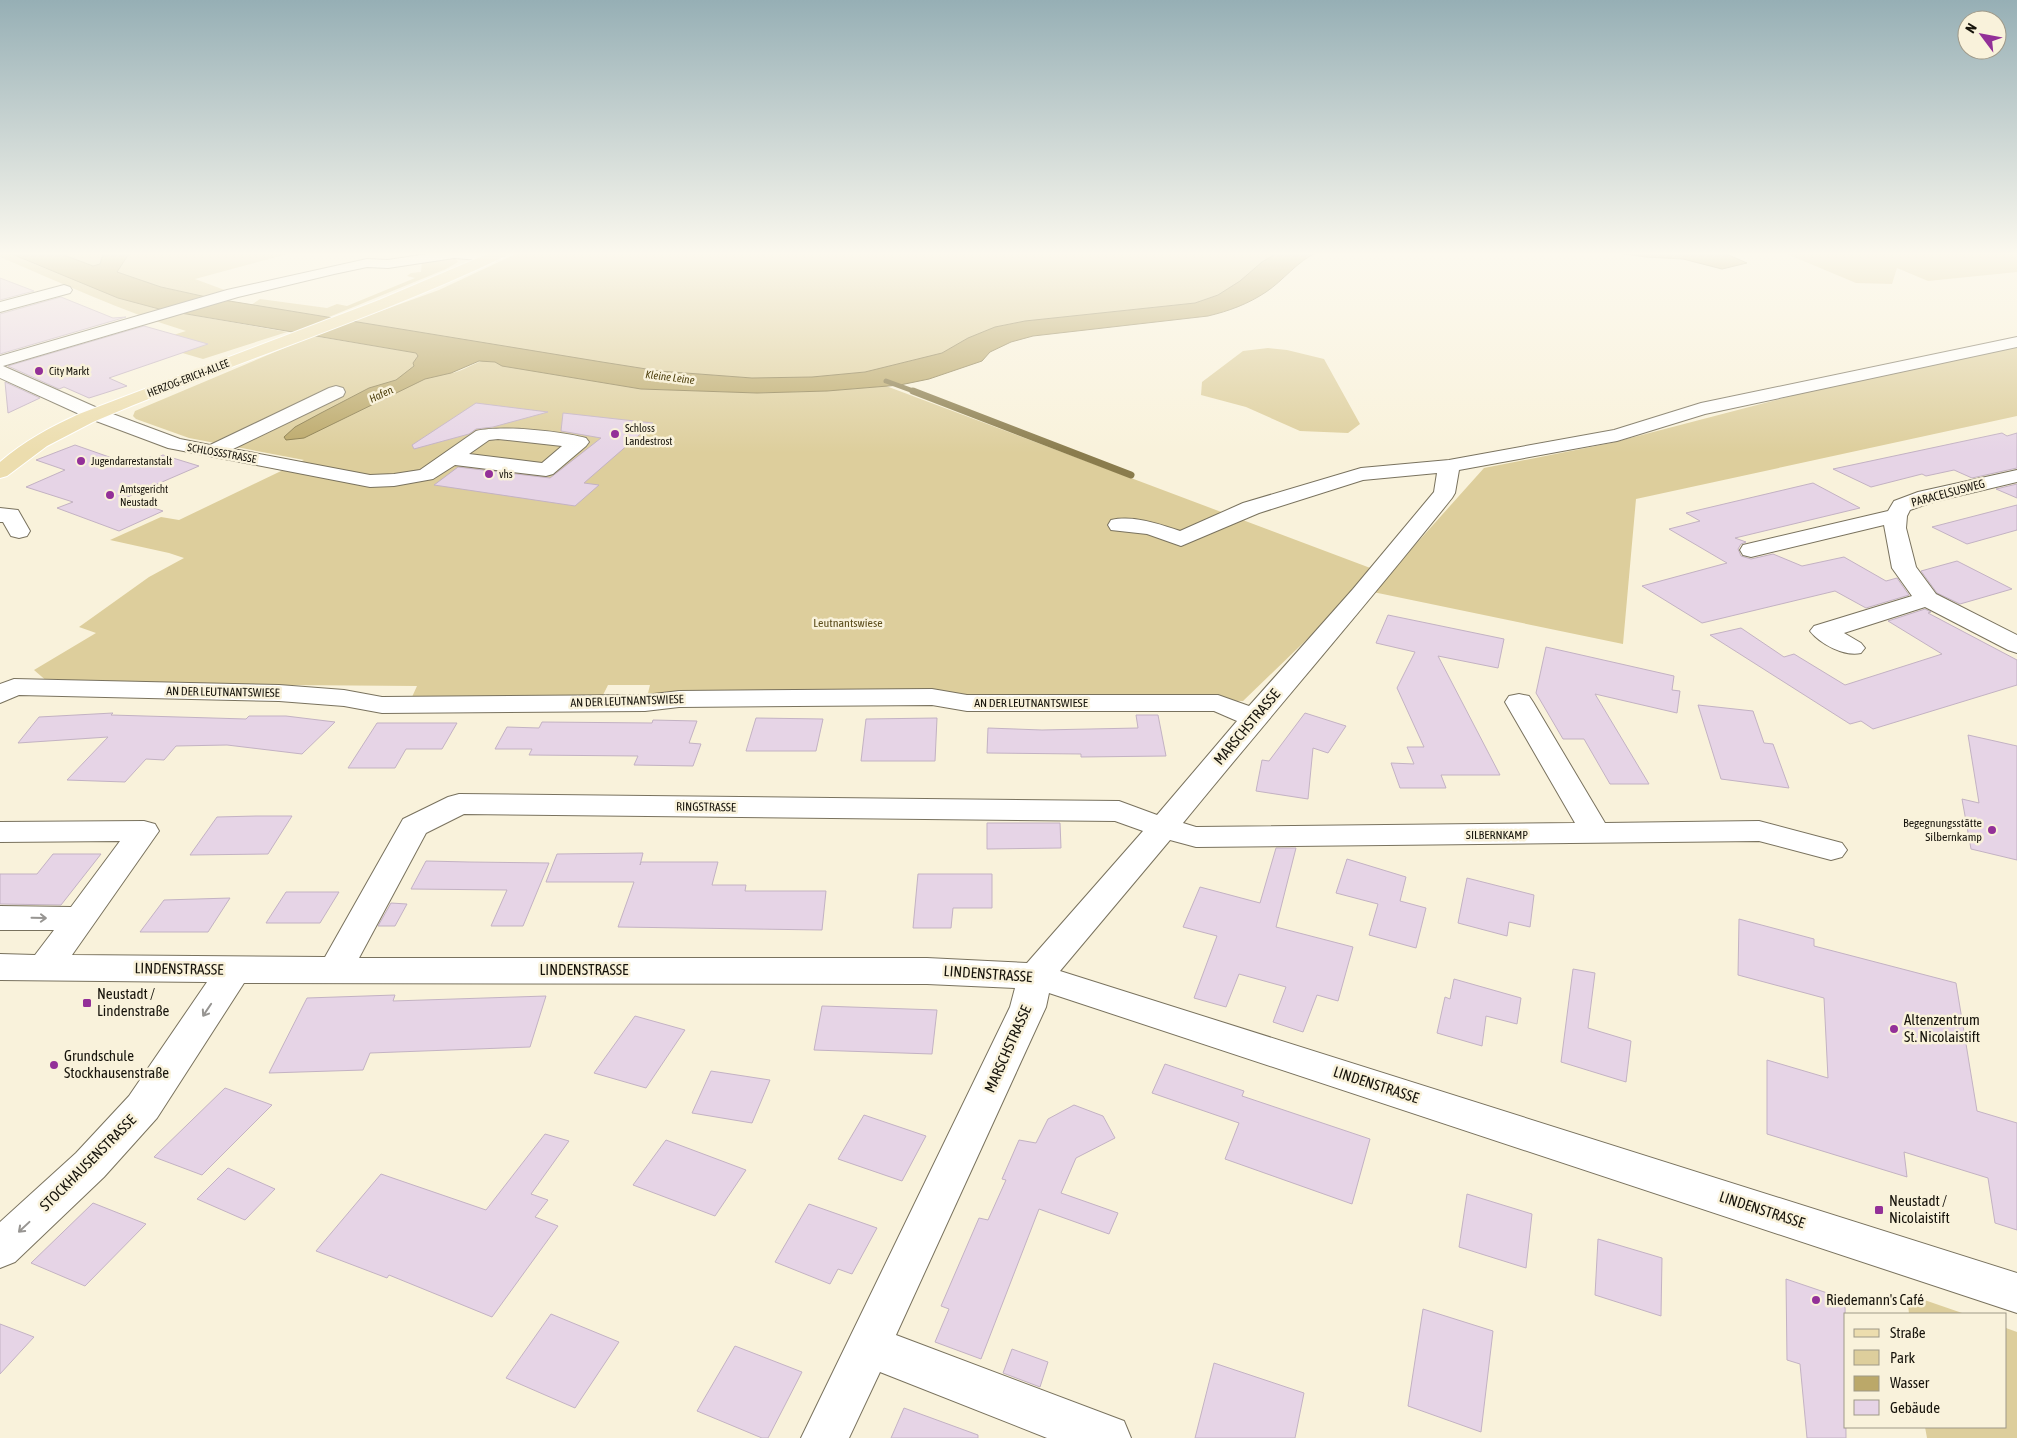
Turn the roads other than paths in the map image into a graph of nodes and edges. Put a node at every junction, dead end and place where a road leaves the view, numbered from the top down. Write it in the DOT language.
graph roads {
  1 [pos="146,319"];
  2 [pos="343,319"];
  3 [pos="2017,342"];
  4 [pos="0,362"];
  5 [pos="0,370"];
  6 [pos="336,392"];
  7 [pos="95,414"];
  8 [pos="211,452"];
  9 [pos="451,458"];
  10 [pos="1449,466"];
  11 [pos="0,472"];
  12 [pos="2017,476"];
  13 [pos="0,515"];
  14 [pos="1896,516"];
  15 [pos="1119,525"];
  16 [pos="19,531"];
  17 [pos="1751,550"];
  18 [pos="1927,599"];
  19 [pos="2017,645"];
  20 [pos="1852,648"];
  21 [pos="0,695"];
  22 [pos="1519,702"];
  23 [pos="1254,718"];
  24 [pos="1163,828"];
  25 [pos="0,832"];
  26 [pos="1597,834"];
  27 [pos="1831,850"];
  28 [pos="0,918"];
  29 [pos="79,919"];
  30 [pos="0,967"];
  31 [pos="45,967"];
  32 [pos="336,969"];
  33 [pos="234,970"];
  34 [pos="1036,976"];
  35 [pos="0,1249"];
  36 [pos="2017,1293"];
  37 [pos="869,1346"];
  38 [pos="824,1438"];
  39 [pos="1107,1438"];
  1 -- 4 [label="street"];
  2 -- 7 [label="main road, HERZOG-ERICH-ALLEE"];
  3 -- 10 [label="street"];
  5 -- 7 [label="street, SCHLOSSSTRASSE"];
  6 -- 8 [label="street"];
  7 -- 8 [label="street, SCHLOSSSTRASSE"];
  7 -- 11 [label="main road, HERZOG-ERICH-ALLEE"];
  8 -- 9 [label="street, SCHLOSSSTRASSE"];
  9 -- 9 [label="street, SCHLOSSSTRASSE"];
  10 -- 15 [label="street"];
  10 -- 23 [label="street, MARSCHSTRASSE"];
  12 -- 14 [label="street, PARACELSUSWEG"];
  13 -- 16 [label="street"];
  14 -- 17 [label="street"];
  14 -- 18 [label="street, PARACELSUSWEG"];
  18 -- 19 [label="street, PARACELSUSWEG"];
  18 -- 20 [label="street"];
  21 -- 23 [label="street, AN DER LEUTNANTSWIESE"];
  22 -- 26 [label="street"];
  23 -- 24 [label="street, MARSCHSTRASSE"];
  24 -- 26 [label="street, SILBERNKAMP"];
  24 -- 32 [label="street, RINGSTRASSE"];
  24 -- 34 [label="street, MARSCHSTRASSE"];
  25 -- 29 [label="street"];
  26 -- 27 [label="street, SILBERNKAMP"];
  28 -- 29 [label="street, one-way"];
  29 -- 31 [label="street"];
  30 -- 31 [label="street, LINDENSTRASSE"];
  31 -- 33 [label="street, LINDENSTRASSE"];
  32 -- 33 [label="street, LINDENSTRASSE"];
  32 -- 34 [label="street, LINDENSTRASSE"];
  33 -- 35 [label="street, STOCKHAUSENSTRASSE, one-way"];
  34 -- 36 [label="street, LINDENSTRASSE"];
  34 -- 37 [label="street, MARSCHSTRASSE"];
  37 -- 38 [label="street, MARSCHSTRASSE"];
  37 -- 39 [label="street"];
}
